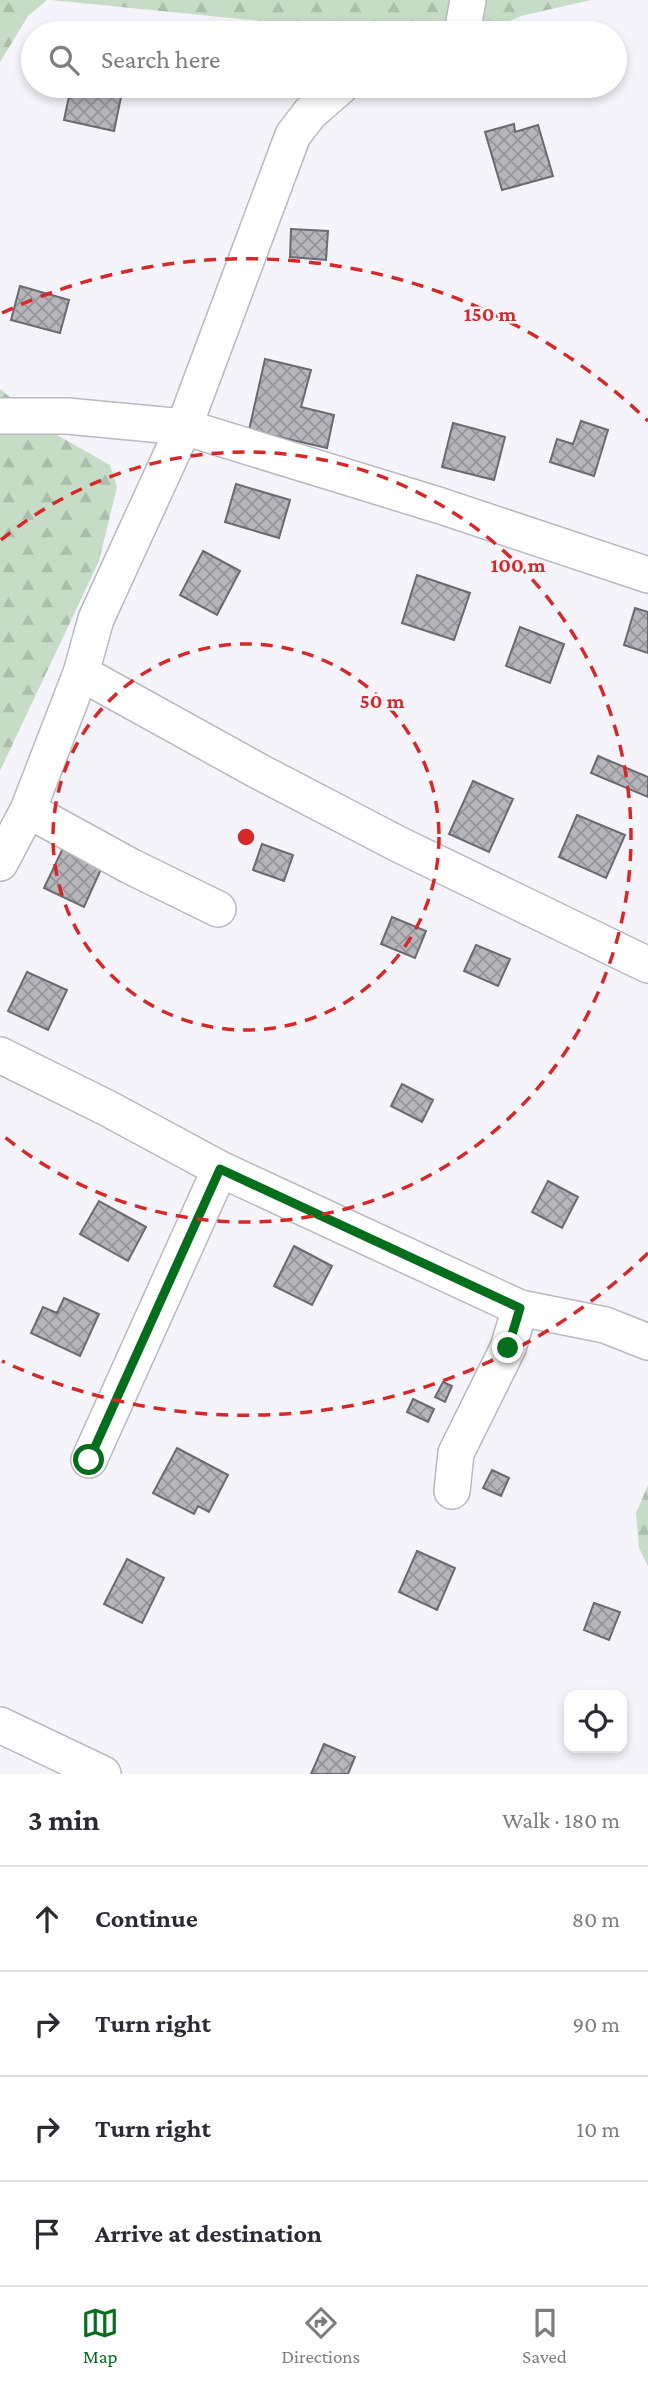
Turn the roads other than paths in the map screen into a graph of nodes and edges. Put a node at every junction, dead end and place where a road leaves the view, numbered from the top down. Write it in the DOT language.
graph roads {
  1 [pos="468,0"];
  2 [pos="465,21"];
  3 [pos="327,98"];
  4 [pos="0,416"];
  5 [pos="184,427"];
  6 [pos="648,575"];
  7 [pos="81,673"];
  8 [pos="28,810"];
  9 [pos="0,863"];
  10 [pos="218,909"];
  11 [pos="648,965"];
  12 [pos="0,1055"];
  13 [pos="220,1169"];
  14 [pos="520,1308"];
  15 [pos="648,1342"];
  16 [pos="89,1460"];
  17 [pos="452,1492"];
  18 [pos="0,1725"];
  19 [pos="103,1774"];
  1 -- 2 [label="street"];
  3 -- 5 [label="street"];
  4 -- 5 [label="street"];
  5 -- 6 [label="street"];
  5 -- 7 [label="street"];
  7 -- 8 [label="street"];
  7 -- 11 [label="street"];
  8 -- 9 [label="street"];
  8 -- 10 [label="street"];
  12 -- 13 [label="street"];
  13 -- 14 [label="street"];
  13 -- 16 [label="street"];
  14 -- 15 [label="street"];
  14 -- 17 [label="street"];
  18 -- 19 [label="street"];
}
